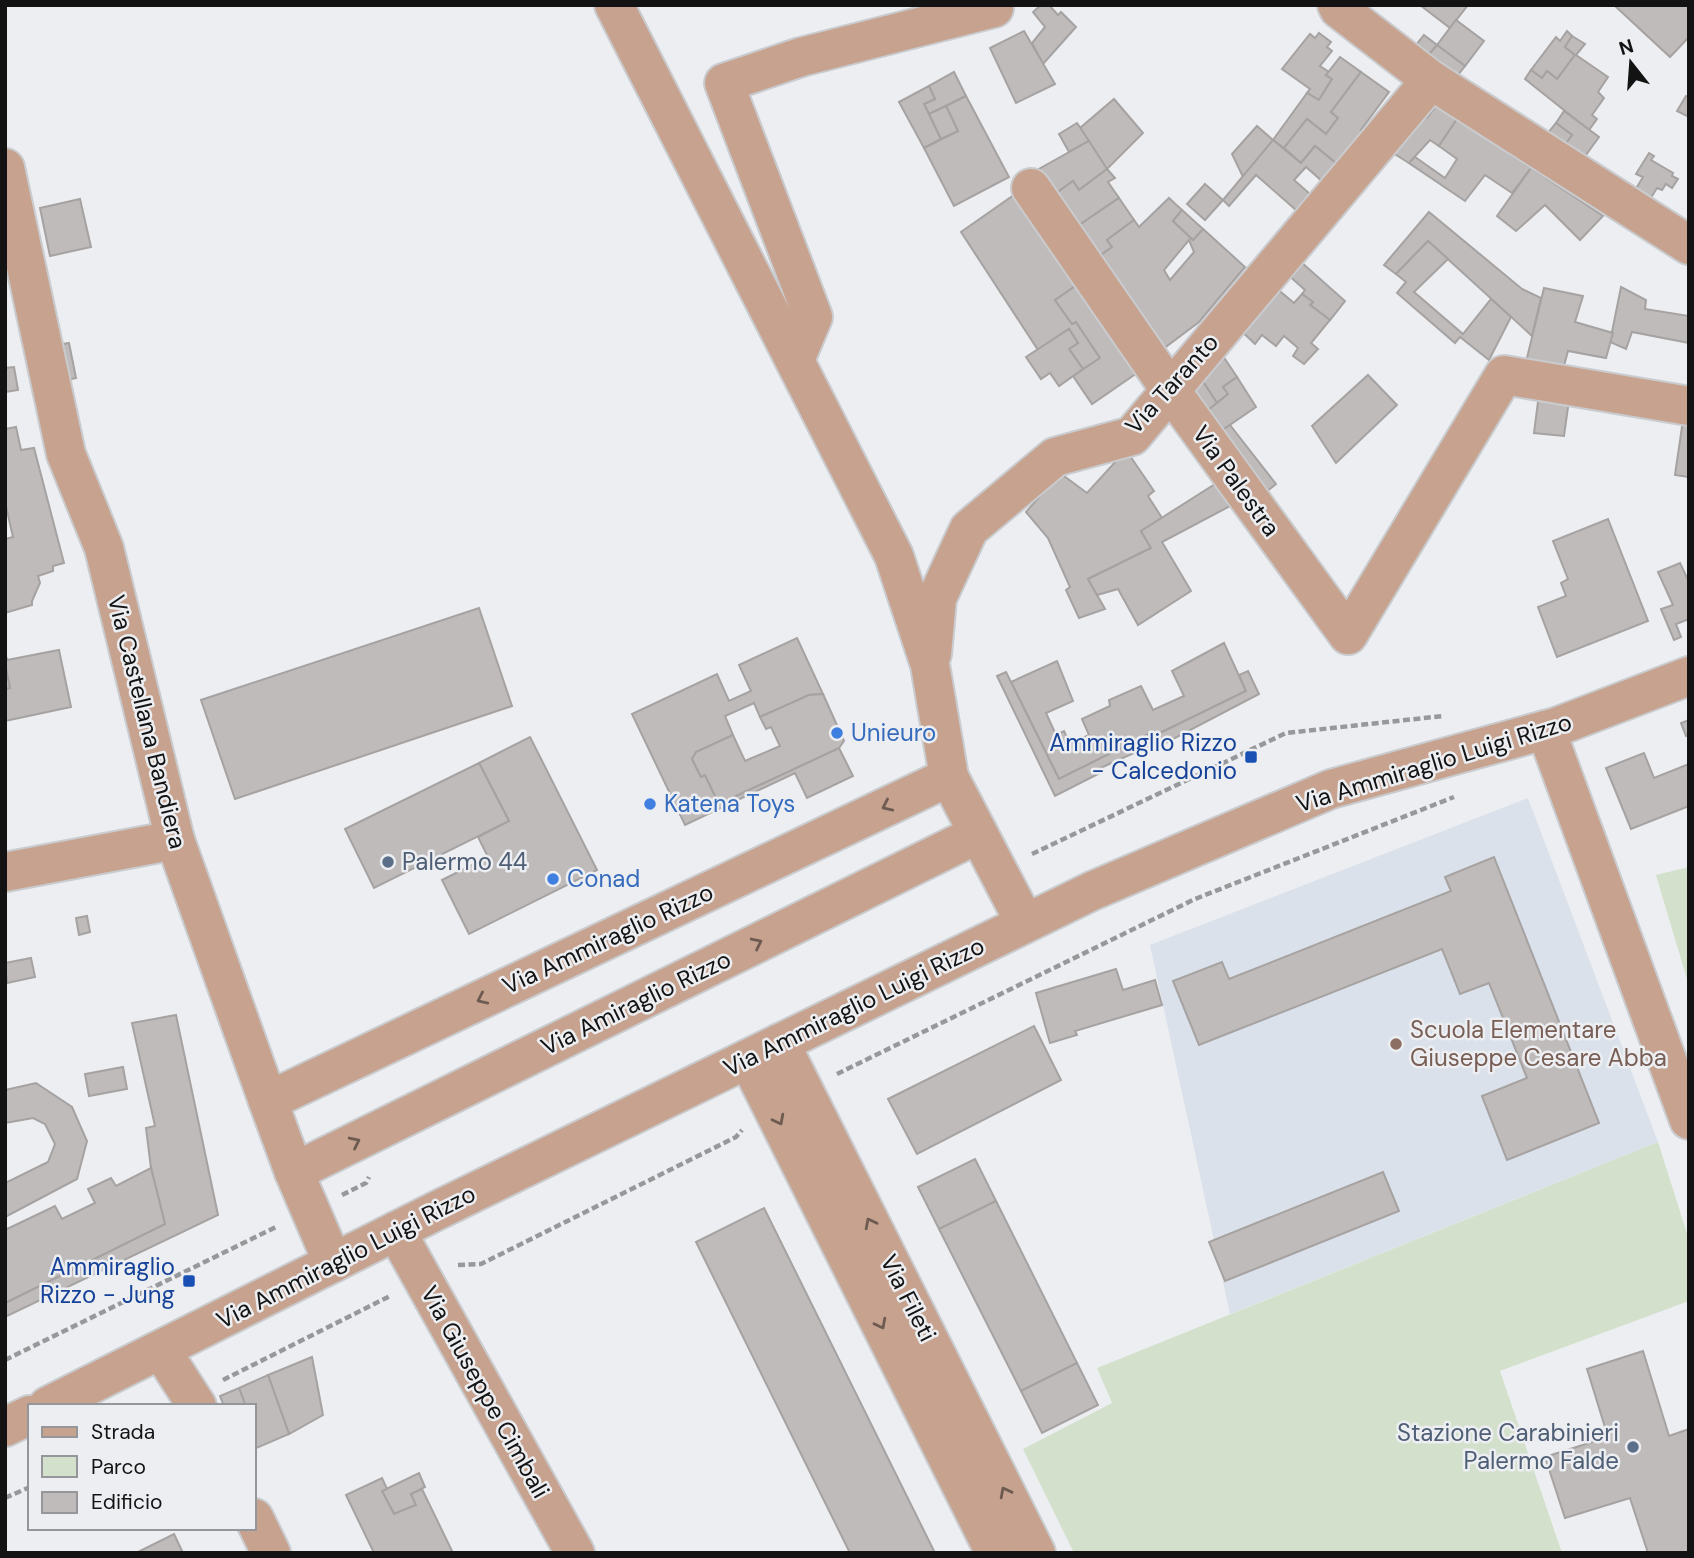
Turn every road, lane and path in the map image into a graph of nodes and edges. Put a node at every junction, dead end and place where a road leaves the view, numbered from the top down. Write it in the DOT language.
graph roads {
  1 [pos="614,5"];
  2 [pos="1337,5"];
  3 [pos="994,8"];
  4 [pos="1431,80"];
  5 [pos="7,181"];
  6 [pos="1031,188"];
  7 [pos="1689,244"];
  8 [pos="795,360"];
  9 [pos="1171,391"];
  10 [pos="1689,406"];
  11 [pos="930,665"];
  12 [pos="1689,676"];
  13 [pos="1454,715"];
  14 [pos="1546,730"];
  15 [pos="948,777"];
  16 [pos="1460,795"];
  17 [pos="978,834"];
  18 [pos="175,840"];
  19 [pos="998,870"];
  20 [pos="5,872"];
  21 [pos="1025,923"];
  22 [pos="764,1051"];
  23 [pos="788,1099"];
  24 [pos="268,1101"];
  25 [pos="1689,1120"];
  26 [pos="294,1172"];
  27 [pos="372,1173"];
  28 [pos="311,1210"];
  29 [pos="396,1231"];
  30 [pos="333,1262"];
  31 [pos="422,1280"];
  32 [pos="161,1350"];
  33 [pos="5,1360"];
  34 [pos="194,1401"];
  35 [pos="52,1404"];
  36 [pos="28,1416"];
  37 [pos="5,1427"];
  38 [pos="28,1487"];
  39 [pos="5,1498"];
  40 [pos="256,1522"];
  41 [pos="271,1553"];
  42 [pos="575,1553"];
  43 [pos="995,1553"];
  44 [pos="1036,1553"];
  1 -- 8 [label="street"];
  2 -- 4 [label="street"];
  3 -- 8 [label="street"];
  4 -- 7 [label="street"];
  4 -- 9 [label="street, Via Taranto"];
  5 -- 18 [label="street, Via Castellana Bandiera"];
  6 -- 9 [label="street, Via Palestra"];
  8 -- 11 [label="street"];
  9 -- 10 [label="street, Via Palestra"];
  9 -- 11 [label="street, Via Taranto"];
  11 -- 15 [label="street"];
  12 -- 14 [label="street, Via Ammiraglio Luigi Rizzo"];
  13 -- 19 [label="path"];
  14 -- 21 [label="street, Via Ammiraglio Luigi Rizzo"];
  14 -- 25 [label="street"];
  15 -- 17 [label="street"];
  15 -- 24 [label="street, Via Ammiraglio Rizzo, one-way"];
  16 -- 23 [label="path"];
  17 -- 19 [label="street"];
  26 -- 17 [label="street, Via Amiraglio Rizzo, one-way"];
  18 -- 20 [label="street"];
  18 -- 24 [label="street, Via Castellana Bandiera"];
  19 -- 21 [label="street"];
  21 -- 22 [label="street, Via Ammiraglio Luigi Rizzo"];
  22 -- 23 [label="street, Via Fileti"];
  22 -- 29 [label="street, Via Ammiraglio Luigi Rizzo"];
  23 -- 31 [label="path"];
  23 -- 43 [label="street, Via Fileti, one-way"];
  44 -- 23 [label="street, Via Fileti, one-way"];
  24 -- 26 [label="street, Via Castellana Bandiera"];
  26 -- 28 [label="street, Via Castellana Bandiera"];
  27 -- 28 [label="path"];
  28 -- 30 [label="street, Via Castellana Bandiera"];
  28 -- 33 [label="path"];
  29 -- 30 [label="street, Via Ammiraglio Luigi Rizzo"];
  29 -- 31 [label="street, Via Giuseppe Cimbali"];
  30 -- 32 [label="street, Via Ammiraglio Luigi Rizzo"];
  31 -- 34 [label="path"];
  31 -- 42 [label="street, Via Giuseppe Cimbali"];
  32 -- 34 [label="street"];
  32 -- 35 [label="street, Via Ammiraglio Luigi Rizzo"];
  36 -- 37 [label="street"];
  38 -- 39 [label="path"];
  40 -- 41 [label="street"];
}
